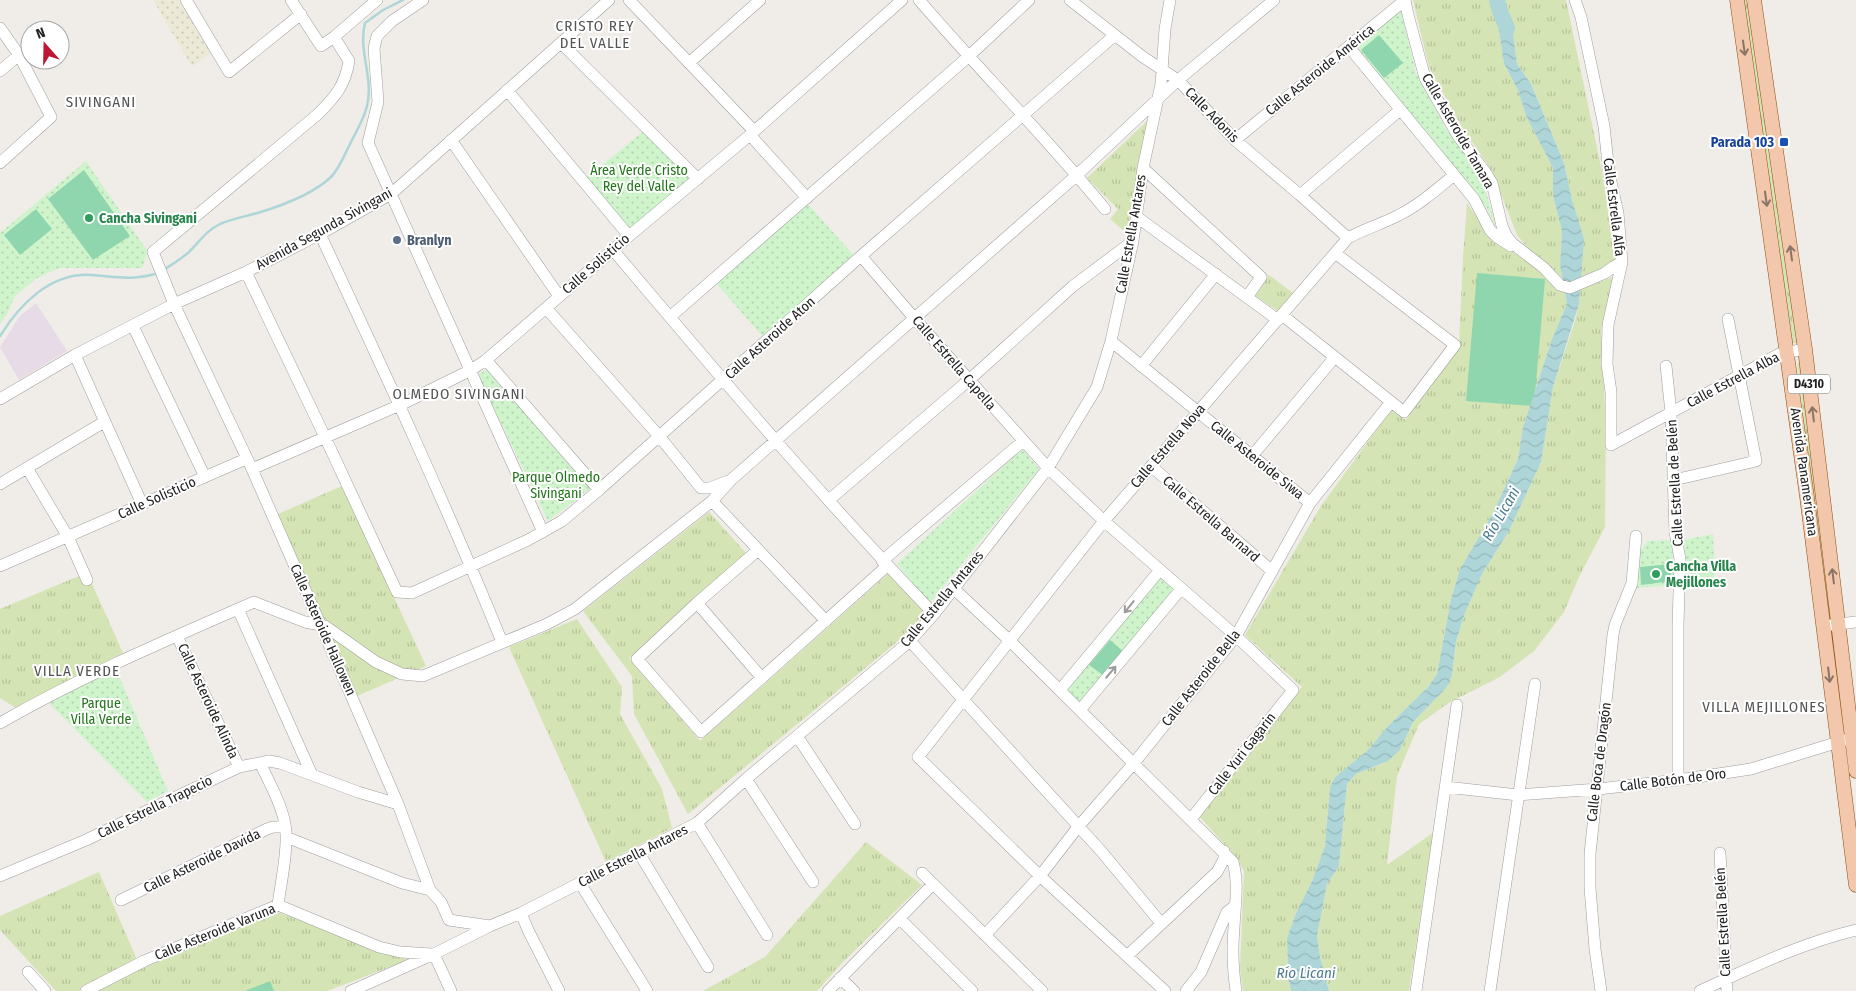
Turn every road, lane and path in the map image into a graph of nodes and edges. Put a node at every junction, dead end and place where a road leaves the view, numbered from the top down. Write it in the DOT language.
graph roads {
  1 [pos="186,0"];
  2 [pos="292,0"];
  3 [pos="377,0"];
  4 [pos="423,0"];
  5 [pos="608,0"];
  6 [pos="629,0"];
  7 [pos="760,0"];
  8 [pos="902,0"];
  9 [pos="918,0"];
  10 [pos="1029,0"];
  11 [pos="1070,0"];
  12 [pos="1170,0"];
  13 [pos="1274,0"];
  14 [pos="1405,0"];
  15 [pos="1575,0"];
  16 [pos="1738,0"];
  17 [pos="1754,0"];
  18 [pos="301,14"];
  19 [pos="0,28"];
  20 [pos="1115,35"];
  21 [pos="334,37"];
  22 [pos="561,42"];
  23 [pos="1349,47"];
  24 [pos="19,55"];
  25 [pos="968,57"];
  26 [pos="690,62"];
  27 [pos="1162,68"];
  28 [pos="0,70"];
  29 [pos="1178,80"];
  30 [pos="507,90"];
  31 [pos="1156,101"];
  32 [pos="1400,110"];
  33 [pos="1023,116"];
  34 [pos="752,133"];
  35 [pos="451,140"];
  36 [pos="1235,140"];
  37 [pos="0,163"];
  38 [pos="1142,168"];
  39 [pos="1077,175"];
  40 [pos="1453,176"];
  41 [pos="698,179"];
  42 [pos="391,194"];
  43 [pos="1300,195"];
  44 [pos="807,198"];
  45 [pos="1106,209"];
  46 [pos="1137,217"];
  47 [pos="320,234"];
  48 [pos="629,236"];
  49 [pos="1348,238"];
  50 [pos="1133,241"];
  51 [pos="613,250"];
  52 [pos="1335,253"];
  53 [pos="1526,254"];
  54 [pos="861,256"];
  55 [pos="1622,262"];
  56 [pos="246,272"];
  57 [pos="1216,274"];
  58 [pos="559,296"];
  59 [pos="1247,297"];
  60 [pos="174,304"];
  61 [pos="546,308"];
  62 [pos="670,317"];
  63 [pos="1280,318"];
  64 [pos="915,319"];
  65 [pos="1728,319"];
  66 [pos="133,326"];
  67 [pos="1111,341"];
  68 [pos="1805,349"];
  69 [pos="1788,352"];
  70 [pos="75,356"];
  71 [pos="1335,357"];
  72 [pos="486,360"];
  73 [pos="1141,366"];
  74 [pos="1666,366"];
  75 [pos="471,370"];
  76 [pos="1739,376"];
  77 [pos="724,379"];
  78 [pos="969,380"];
  79 [pos="0,400"];
  80 [pos="1391,402"];
  81 [pos="400,404"];
  82 [pos="1198,412"];
  83 [pos="1671,413"];
  84 [pos="104,422"];
  85 [pos="659,436"];
  86 [pos="326,437"];
  87 [pos="777,441"];
  88 [pos="1023,441"];
  89 [pos="1611,445"];
  90 [pos="1252,456"];
  91 [pos="249,464"];
  92 [pos="1151,466"];
  93 [pos="27,468"];
  94 [pos="1048,468"];
  95 [pos="205,477"];
  96 [pos="732,479"];
  97 [pos="1674,480"];
  98 [pos="0,484"];
  99 [pos="599,490"];
  100 [pos="829,500"];
  101 [pos="712,501"];
  102 [pos="1310,503"];
  103 [pos="142,504"];
  104 [pos="1104,521"];
  105 [pos="543,532"];
  106 [pos="1636,536"];
  107 [pos="68,537"];
  108 [pos="758,550"];
  109 [pos="885,563"];
  110 [pos="1,564"];
  111 [pos="471,566"];
  112 [pos="1160,570"];
  113 [pos="1272,572"];
  114 [pos="87,580"];
  115 [pos="953,588"];
  116 [pos="1181,589"];
  117 [pos="697,603"];
  118 [pos="238,609"];
  119 [pos="934,614"];
  120 [pos="826,621"];
  121 [pos="1856,622"];
  122 [pos="1839,624"];
  123 [pos="321,626"];
  124 [pos="1823,626"];
  125 [pos="177,636"];
  126 [pos="1236,636"];
  127 [pos="1010,641"];
  128 [pos="502,642"];
  129 [pos="910,642"];
  130 [pos="762,678"];
  131 [pos="1535,684"];
  132 [pos="1060,690"];
  133 [pos="1293,690"];
  134 [pos="964,699"];
  135 [pos="1457,705"];
  136 [pos="1080,710"];
  137 [pos="0,723"];
  138 [pos="797,736"];
  139 [pos="1852,738"];
  140 [pos="1837,743"];
  141 [pos="260,763"];
  142 [pos="1134,763"];
  143 [pos="239,767"];
  144 [pos="1840,767"];
  145 [pos="1856,768"];
  146 [pos="312,775"];
  147 [pos="746,779"];
  148 [pos="1678,780"];
  149 [pos="1446,787"];
  150 [pos="1598,789"];
  151 [pos="1518,795"];
  152 [pos="398,804"];
  153 [pos="1191,819"];
  154 [pos="697,823"];
  155 [pos="854,824"];
  156 [pos="1078,827"];
  157 [pos="286,832"];
  158 [pos="1224,851"];
  159 [pos="639,853"];
  160 [pos="1720,853"];
  161 [pos="922,873"];
  162 [pos="0,876"];
  163 [pos="1040,876"];
  164 [pos="813,882"];
  165 [pos="580,883"];
  166 [pos="933,884"];
  167 [pos="1856,885"];
  168 [pos="430,890"];
  169 [pos="121,900"];
  170 [pos="278,905"];
  171 [pos="1236,905"];
  172 [pos="521,913"];
  173 [pos="900,919"];
  174 [pos="1161,923"];
  175 [pos="490,926"];
  176 [pos="1856,930"];
  177 [pos="768,935"];
  178 [pos="985,935"];
  179 [pos="434,954"];
  180 [pos="1127,956"];
  181 [pos="708,967"];
  182 [pos="28,972"];
  183 [pos="840,978"];
  184 [pos="1727,985"];
  185 [pos="45,991"];
  186 [pos="86,991"];
  187 [pos="351,991"];
  188 [pos="451,991"];
  189 [pos="559,991"];
  190 [pos="647,991"];
  191 [pos="828,991"];
  192 [pos="854,991"];
  193 [pos="972,991"];
  194 [pos="1042,991"];
  195 [pos="1165,991"];
  196 [pos="1186,991"];
  197 [pos="1236,991"];
  198 [pos="1416,991"];
  199 [pos="1490,991"];
  200 [pos="1601,991"];
  201 [pos="1700,991"];
  1 -- 18 [label="street"];
  2 -- 18 [label="street"];
  3 -- 21 [label="street"];
  4 -- 42 [label="street"];
  5 -- 22 [label="street, Avenida Segunda Sivingani"];
  6 -- 26 [label="street"];
  7 -- 26 [label="street"];
  8 -- 34 [label="street, Calle Solisticio"];
  9 -- 25 [label="street"];
  10 -- 25 [label="street"];
  11 -- 20 [label="street, Calle Adonis"];
  12 -- 27 [label="street, Calle Estrella Antares"];
  13 -- 29 [label="street"];
  14 -- 23 [label="street, Calle Asteroide América"];
  14 -- 53 [label="street, Calle Asteroide Tamara"];
  15 -- 55 [label="street, Calle Estrella Alfa"];
  16 -- 69 [label="main road, Avenida Panamericana / D4310, one-way"];
  68 -- 17 [label="main road, Avenida Panamericana / D4310, one-way"];
  18 -- 21 [label="street"];
  19 -- 24 [label="street"];
  20 -- 27 [label="street, Calle Adonis"];
  20 -- 33 [label="street, Calle Asteroide Aton"];
  21 -- 60 [label="street, Calle Asteroide Hallowen"];
  22 -- 30 [label="street, Avenida Segunda Sivingani"];
  22 -- 41 [label="street"];
  23 -- 32 [label="street"];
  23 -- 36 [label="street, Calle Asteroide América"];
  24 -- 28 [label="street"];
  24 -- 37 [label="street"];
  25 -- 33 [label="street"];
  25 -- 44 [label="street"];
  26 -- 34 [label="street"];
  27 -- 29 [label="street, Calle Adonis"];
  27 -- 31 [label="street, Calle Estrella Antares"];
  29 -- 31 [label="street"];
  29 -- 36 [label="street, Calle Adonis"];
  30 -- 35 [label="street, Avenida Segunda Sivingani"];
  30 -- 48 [label="street"];
  31 -- 38 [label="street, Calle Estrella Antares"];
  31 -- 39 [label="street"];
  32 -- 40 [label="street"];
  32 -- 43 [label="street"];
  33 -- 39 [label="street"];
  33 -- 54 [label="street, Calle Asteroide Aton"];
  34 -- 41 [label="street, Calle Solisticio"];
  34 -- 44 [label="street"];
  35 -- 42 [label="street, Avenida Segunda Sivingani"];
  35 -- 58 [label="street"];
  36 -- 43 [label="street, Calle Adonis"];
  38 -- 46 [label="street, Calle Estrella Antares"];
  38 -- 59 [label="street"];
  39 -- 45 [label="street"];
  39 -- 64 [label="street"];
  40 -- 49 [label="street, Calle Estrella Nova"];
  40 -- 53 [label="street"];
  41 -- 48 [label="street, Calle Solisticio"];
  42 -- 47 [label="street, Avenida Segunda Sivingani"];
  42 -- 75 [label="street"];
  43 -- 49 [label="street, Calle Adonis"];
  44 -- 62 [label="street"];
  46 -- 50 [label="street, Calle Estrella Antares"];
  46 -- 57 [label="street"];
  47 -- 56 [label="street, Avenida Segunda Sivingani"];
  47 -- 81 [label="street"];
  48 -- 51 [label="street, Calle Solisticio"];
  49 -- 52 [label="street, Calle Estrella Nova"];
  50 -- 67 [label="street, Calle Estrella Antares"];
  50 -- 78 [label="street"];
  51 -- 58 [label="street, Calle Solisticio"];
  51 -- 62 [label="street"];
  52 -- 63 [label="street, Calle Estrella Nova"];
  52 -- 80 [label="street"];
  53 -- 55 [label="street"];
  54 -- 64 [label="street, Calle Estrella Capella"];
  54 -- 77 [label="street, Calle Asteroide Aton"];
  55 -- 89 [label="street, Calle Estrella Alfa"];
  56 -- 60 [label="street, Avenida Segunda Sivingani"];
  56 -- 86 [label="street"];
  57 -- 59 [label="street"];
  57 -- 73 [label="street"];
  58 -- 61 [label="street, Calle Solisticio"];
  59 -- 63 [label="street"];
  60 -- 66 [label="street, Avenida Segunda Sivingani"];
  60 -- 91 [label="street, Calle Asteroide Hallowen"];
  61 -- 72 [label="street, Calle Solisticio"];
  61 -- 85 [label="street"];
  62 -- 77 [label="street"];
  63 -- 71 [label="street"];
  63 -- 82 [label="street, Calle Estrella Nova"];
  64 -- 78 [label="street, Calle Estrella Capella"];
  64 -- 87 [label="street"];
  65 -- 76 [label="street"];
  66 -- 70 [label="street, Avenida Segunda Sivingani"];
  66 -- 95 [label="street"];
  67 -- 73 [label="street, Calle Asteroide Siwa"];
  67 -- 94 [label="street, Calle Estrella Antares"];
  68 -- 69 [label="street, Calle Estrella Alba"];
  122 -- 68 [label="main road, Avenida Panamericana / D4310, one-way"];
  69 -- 76 [label="street, Calle Estrella Alba"];
  69 -- 124 [label="main road, Avenida Panamericana / D4310"];
  70 -- 79 [label="street, Avenida Segunda Sivingani"];
  70 -- 84 [label="street"];
  71 -- 80 [label="street"];
  71 -- 90 [label="street"];
  72 -- 75 [label="street, Calle Solisticio"];
  72 -- 99 [label="street"];
  73 -- 82 [label="street, Calle Asteroide Siwa"];
  74 -- 83 [label="street, Calle Estrella de Belén"];
  75 -- 81 [label="street, Calle Solisticio"];
  75 -- 105 [label="street"];
  76 -- 83 [label="street, Calle Estrella Alba"];
  76 -- 97 [label="street"];
  77 -- 85 [label="street, Calle Asteroide Aton"];
  77 -- 87 [label="street"];
  78 -- 88 [label="street, Calle Estrella Capella"];
  78 -- 100 [label="street"];
  80 -- 102 [label="street, Calle Asteroide Bella"];
  81 -- 86 [label="street, Calle Solisticio"];
  81 -- 111 [label="street"];
  82 -- 90 [label="street, Calle Asteroide Siwa"];
  82 -- 92 [label="street, Calle Estrella Nova"];
  83 -- 89 [label="street, Calle Estrella Alba"];
  83 -- 97 [label="street, Calle Estrella de Belén"];
  84 -- 93 [label="street"];
  84 -- 103 [label="street"];
  85 -- 96 [label="street"];
  85 -- 99 [label="street, Calle Asteroide Aton"];
  86 -- 91 [label="street, Calle Solisticio"];
  86 -- 111 [label="street, Calle Asteroide Aton"];
  87 -- 96 [label="street"];
  87 -- 100 [label="street"];
  88 -- 94 [label="street, Calle Estrella Capella"];
  88 -- 109 [label="street"];
  90 -- 102 [label="street, Calle Asteroide Siwa"];
  91 -- 95 [label="street, Calle Solisticio"];
  91 -- 123 [label="street, Calle Asteroide Hallowen"];
  92 -- 104 [label="street, Calle Estrella Nova"];
  92 -- 113 [label="street, Calle Estrella Barnard"];
  93 -- 98 [label="street"];
  93 -- 107 [label="street"];
  94 -- 104 [label="street, Calle Estrella Capella"];
  94 -- 115 [label="street, Calle Estrella Antares"];
  95 -- 103 [label="street, Calle Solisticio"];
  96 -- 101 [label="street"];
  97 -- 148 [label="street, Calle Estrella de Belén"];
  99 -- 105 [label="street, Calle Asteroide Aton"];
  100 -- 109 [label="street"];
  101 -- 108 [label="street"];
  101 -- 128 [label="street"];
  102 -- 113 [label="street, Calle Asteroide Bella"];
  103 -- 107 [label="street, Calle Solisticio"];
  104 -- 112 [label="street, Calle Estrella Capella"];
  104 -- 127 [label="street, Calle Estrella Nova"];
  105 -- 111 [label="street, Calle Asteroide Aton"];
  106 -- 150 [label="street, Calle Boca de Dragón"];
  107 -- 110 [label="street, Calle Solisticio"];
  107 -- 114 [label="street"];
  108 -- 117 [label="street"];
  108 -- 120 [label="street"];
  109 -- 119 [label="street"];
  109 -- 120 [label="street"];
  111 -- 128 [label="street"];
  112 -- 116 [label="street, Calle Estrella Capella"];
  112 -- 132 [label="street, one-way"];
  113 -- 126 [label="street, Calle Asteroide Bella"];
  115 -- 119 [label="street, Calle Estrella Antares"];
  115 -- 127 [label="street"];
  116 -- 126 [label="street, Calle Estrella Capella"];
  136 -- 116 [label="street, one-way"];
  117 -- 130 [label="street"];
  117 -- 130 [label="street"];
  118 -- 123 [label="street"];
  118 -- 125 [label="street"];
  118 -- 146 [label="street"];
  119 -- 129 [label="street, Calle Estrella Antares"];
  120 -- 130 [label="street"];
  121 -- 122 [label="street"];
  122 -- 124 [label="street"];
  122 -- 139 [label="main road, Avenida Panamericana / D4310"];
  123 -- 128 [label="street"];
  123 -- 152 [label="street, Calle Asteroide Hallowen"];
  124 -- 140 [label="main road, Avenida Panamericana / D4310, one-way"];
  125 -- 137 [label="street"];
  125 -- 143 [label="street, Calle Asteroide Alinda"];
  126 -- 133 [label="street, Calle Estrella Capella"];
  126 -- 142 [label="street, Calle Asteroide Bella"];
  127 -- 132 [label="street"];
  127 -- 134 [label="street, Calle Estrella Nova"];
  129 -- 134 [label="street"];
  129 -- 138 [label="street, Calle Estrella Antares"];
  131 -- 151 [label="street"];
  132 -- 136 [label="street"];
  133 -- 153 [label="street, Calle Yuri Gagarin"];
  134 -- 156 [label="street"];
  134 -- 163 [label="street, Calle Estrella Nova"];
  135 -- 149 [label="street"];
  136 -- 142 [label="street"];
  138 -- 147 [label="street, Calle Estrella Antares"];
  138 -- 155 [label="street"];
  139 -- 140 [label="street, Calle Botón de Oro"];
  139 -- 145 [label="main road, Avenida Panamericana / D4310"];
  140 -- 144 [label="main road, Avenida Panamericana / D4310"];
  140 -- 148 [label="street, Calle Botón de Oro"];
  141 -- 143 [label="street, Calle Estrella Trapecio"];
  141 -- 146 [label="street, Calle Estrella Trapecio"];
  141 -- 157 [label="street, Calle Asteroide Alinda"];
  142 -- 153 [label="street"];
  142 -- 156 [label="street, Calle Asteroide Bella"];
  143 -- 162 [label="street, Calle Estrella Trapecio"];
  144 -- 145 [label="street"];
  144 -- 167 [label="main road, Avenida Panamericana / D4310"];
  146 -- 152 [label="street, Calle Estrella Trapecio"];
  147 -- 154 [label="street, Calle Estrella Antares"];
  147 -- 164 [label="street"];
  148 -- 150 [label="street, Calle Botón de Oro"];
  149 -- 151 [label="street, Calle Botón de Oro"];
  149 -- 198 [label="street"];
  150 -- 151 [label="street, Calle Botón de Oro"];
  150 -- 200 [label="street, Calle Boca de Dragón"];
  151 -- 199 [label="street"];
  152 -- 168 [label="street, Calle Asteroide Hallowen"];
  153 -- 158 [label="street"];
  154 -- 159 [label="street, Calle Estrella Antares"];
  154 -- 177 [label="street"];
  156 -- 163 [label="street, Calle Asteroide Bella"];
  156 -- 174 [label="street"];
  157 -- 168 [label="street"];
  157 -- 169 [label="street, Calle Asteroide Davida"];
  157 -- 170 [label="street, Calle Asteroide Alinda"];
  158 -- 171 [label="street"];
  158 -- 174 [label="street"];
  159 -- 165 [label="street, Calle Estrella Antares"];
  159 -- 181 [label="street"];
  160 -- 184 [label="street, Calle Estrella Belén"];
  161 -- 166 [label="street"];
  163 -- 178 [label="street, Calle Asteroide Bella"];
  163 -- 180 [label="street"];
  165 -- 172 [label="street, Calle Estrella Antares"];
  165 -- 190 [label="street"];
  166 -- 173 [label="street"];
  166 -- 178 [label="street"];
  168 -- 175 [label="street, Calle Asteroide Hallowen"];
  170 -- 179 [label="street, Calle Asteroide Varuna"];
  170 -- 186 [label="street, Calle Asteroide Varuna"];
  171 -- 196 [label="street"];
  171 -- 197 [label="street"];
  172 -- 175 [label="street, Calle Estrella Antares"];
  172 -- 189 [label="street"];
  173 -- 183 [label="street"];
  173 -- 193 [label="street"];
  174 -- 180 [label="street"];
  175 -- 179 [label="street, Calle Estrella Antares"];
  176 -- 184 [label="street"];
  178 -- 194 [label="street"];
  179 -- 187 [label="street, Calle Estrella Antares"];
  179 -- 188 [label="street"];
  180 -- 195 [label="street"];
  182 -- 185 [label="street"];
  183 -- 191 [label="street"];
  183 -- 192 [label="street"];
  184 -- 201 [label="street"];
}
